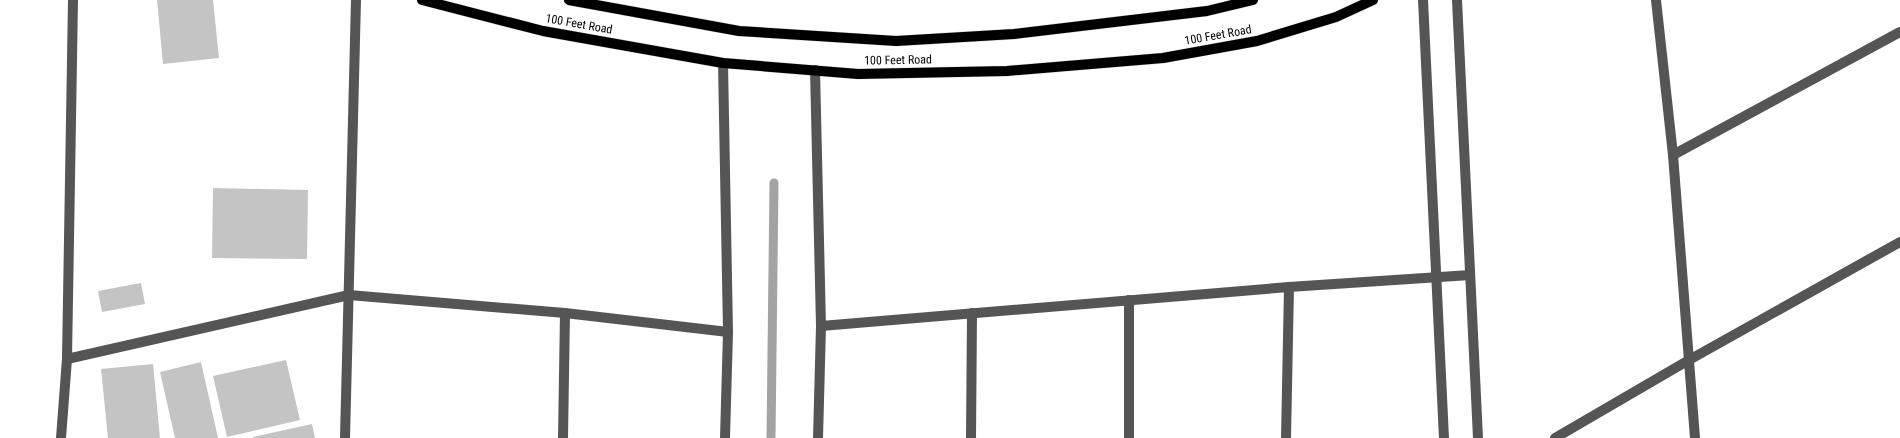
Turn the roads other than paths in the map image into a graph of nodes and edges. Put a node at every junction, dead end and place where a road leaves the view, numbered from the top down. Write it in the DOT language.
graph roads {
  1 [pos="73,0"];
  2 [pos="356,0"];
  3 [pos="422,0"];
  4 [pos="569,0"];
  5 [pos="1253,0"];
  6 [pos="1373,0"];
  7 [pos="1424,0"];
  8 [pos="1457,0"];
  9 [pos="1656,0"];
  10 [pos="1900,32"];
  11 [pos="723,63"];
  12 [pos="815,70"];
  13 [pos="1673,155"];
  14 [pos="1900,242"];
  15 [pos="1470,275"];
  16 [pos="1436,278"];
  17 [pos="1290,287"];
  18 [pos="350,295"];
  19 [pos="1129,300"];
  20 [pos="565,313"];
  21 [pos="972,313"];
  22 [pos="821,326"];
  23 [pos="728,332"];
  24 [pos="67,358"];
  25 [pos="1689,360"];
  26 [pos="61,438"];
  27 [pos="345,438"];
  28 [pos="562,438"];
  29 [pos="725,438"];
  30 [pos="818,438"];
  31 [pos="971,438"];
  32 [pos="1129,438"];
  33 [pos="1286,438"];
  34 [pos="1444,438"];
  35 [pos="1478,438"];
  36 [pos="1555,438"];
  37 [pos="1695,438"];
  1 -- 24 [label="street"];
  2 -- 18 [label="street"];
  3 -- 11 [label="main road, 100 Feet Road"];
  4 -- 5 [label="main road, 100 Feet Road"];
  6 -- 12 [label="main road, 100 Feet Road"];
  7 -- 16 [label="street"];
  8 -- 15 [label="street"];
  9 -- 13 [label="street"];
  10 -- 13 [label="street"];
  11 -- 12 [label="main road, 100 Feet Road"];
  11 -- 23 [label="street"];
  12 -- 22 [label="street"];
  13 -- 25 [label="street"];
  14 -- 25 [label="street"];
  15 -- 16 [label="street"];
  15 -- 35 [label="street"];
  16 -- 17 [label="street"];
  16 -- 34 [label="street"];
  17 -- 19 [label="street"];
  17 -- 33 [label="street"];
  18 -- 20 [label="street"];
  18 -- 24 [label="street"];
  18 -- 27 [label="street"];
  19 -- 21 [label="street"];
  19 -- 32 [label="street"];
  20 -- 23 [label="street"];
  20 -- 28 [label="street"];
  21 -- 22 [label="street"];
  21 -- 31 [label="street"];
  22 -- 30 [label="street"];
  23 -- 29 [label="street"];
  24 -- 26 [label="street"];
  25 -- 36 [label="street"];
  25 -- 37 [label="street"];
}
